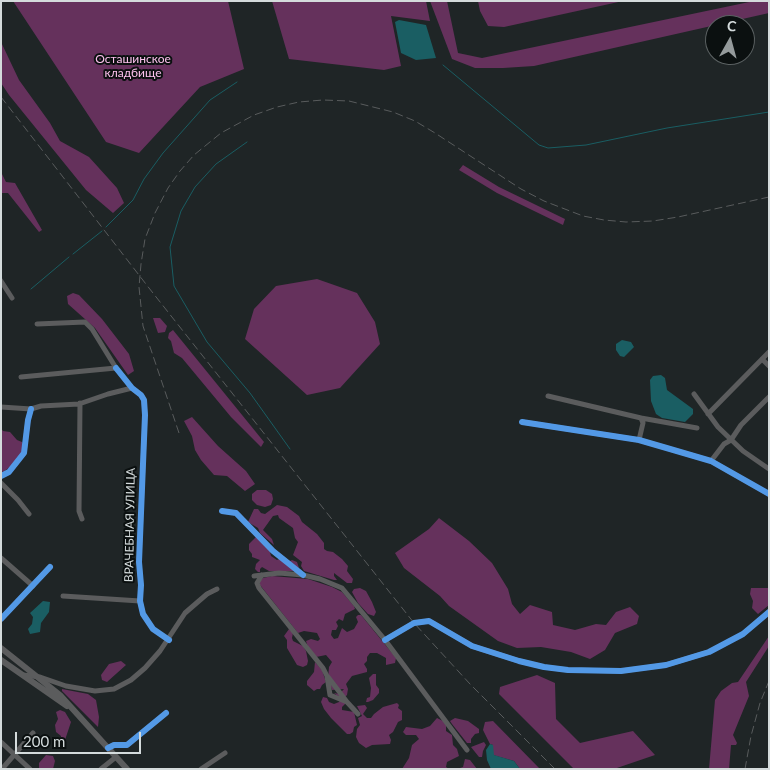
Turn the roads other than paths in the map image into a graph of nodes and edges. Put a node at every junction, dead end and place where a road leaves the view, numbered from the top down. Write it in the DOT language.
graph roads {
  1 [pos="1,281"];
  2 [pos="12,298"];
  3 [pos="38,324"];
  4 [pos="769,352"];
  5 [pos="762,359"];
  6 [pos="769,366"];
  7 [pos="116,368"];
  8 [pos="22,377"];
  9 [pos="132,388"];
  10 [pos="694,394"];
  11 [pos="548,396"];
  12 [pos="769,397"];
  13 [pos="80,403"];
  14 [pos="1,407"];
  15 [pos="31,409"];
  16 [pos="708,414"];
  17 [pos="641,418"];
  18 [pos="522,422"];
  19 [pos="697,428"];
  20 [pos="639,440"];
  21 [pos="731,440"];
  22 [pos="711,461"];
  23 [pos="769,469"];
  24 [pos="1,476"];
  25 [pos="1,483"];
  26 [pos="769,494"];
  27 [pos="222,511"];
  28 [pos="29,514"];
  29 [pos="82,519"];
  30 [pos="1,558"];
  31 [pos="50,567"];
  32 [pos="262,574"];
  33 [pos="303,575"];
  34 [pos="254,576"];
  35 [pos="33,586"];
  36 [pos="217,589"];
  37 [pos="63,596"];
  38 [pos="140,601"];
  39 [pos="769,612"];
  40 [pos="1,619"];
  41 [pos="169,640"];
  42 [pos="385,640"];
  43 [pos="1,648"];
  44 [pos="1,660"];
  45 [pos="21,674"];
  46 [pos="327,676"];
  47 [pos="40,677"];
  48 [pos="348,702"];
  49 [pos="166,713"];
  50 [pos="358,714"];
  51 [pos="80,716"];
  52 [pos="33,734"];
  53 [pos="1,742"];
  54 [pos="108,748"];
  55 [pos="467,750"];
  56 [pos="224,753"];
  57 [pos="15,755"];
  58 [pos="116,757"];
  59 [pos="2,769"];
  60 [pos="30,769"];
  61 [pos="102,769"];
  62 [pos="127,769"];
  63 [pos="200,769"];
  1 -- 2 [label="street"];
  3 -- 7 [label="street"];
  4 -- 5 [label="street"];
  5 -- 6 [label="street"];
  5 -- 16 [label="street"];
  7 -- 8 [label="street"];
  7 -- 9 [label="street"];
  9 -- 13 [label="street"];
  9 -- 38 [label="street, ВРАЧЕБНАЯ УЛИЦА"];
  10 -- 16 [label="street"];
  11 -- 17 [label="street"];
  12 -- 21 [label="street"];
  13 -- 15 [label="street"];
  13 -- 29 [label="street"];
  14 -- 15 [label="street"];
  15 -- 24 [label="street"];
  16 -- 21 [label="street"];
  17 -- 19 [label="street"];
  17 -- 20 [label="street"];
  18 -- 20 [label="street"];
  20 -- 22 [label="street"];
  21 -- 22 [label="street"];
  21 -- 23 [label="street"];
  22 -- 26 [label="street"];
  25 -- 28 [label="street"];
  27 -- 33 [label="street"];
  30 -- 35 [label="street"];
  31 -- 35 [label="street"];
  32 -- 33 [label="street"];
  32 -- 34 [label="street"];
  32 -- 46 [label="street"];
  33 -- 42 [label="street"];
  35 -- 40 [label="street"];
  36 -- 41 [label="street"];
  37 -- 38 [label="street"];
  38 -- 41 [label="street, ВРАЧЕБНАЯ УЛИЦА"];
  39 -- 42 [label="street"];
  41 -- 47 [label="street"];
  42 -- 55 [label="street"];
  43 -- 47 [label="main road"];
  44 -- 45 [label="main road"];
  45 -- 47 [label="street"];
  45 -- 51 [label="main road"];
  46 -- 48 [label="street"];
  46 -- 48 [label="street"];
  47 -- 51 [label="main road"];
  48 -- 50 [label="street"];
  49 -- 54 [label="street"];
  51 -- 54 [label="main road"];
  52 -- 57 [label="street"];
  53 -- 57 [label="street"];
  54 -- 58 [label="main road"];
  56 -- 63 [label="street"];
  57 -- 59 [label="street"];
  57 -- 60 [label="street"];
  58 -- 61 [label="street"];
  58 -- 62 [label="main road"];
}
